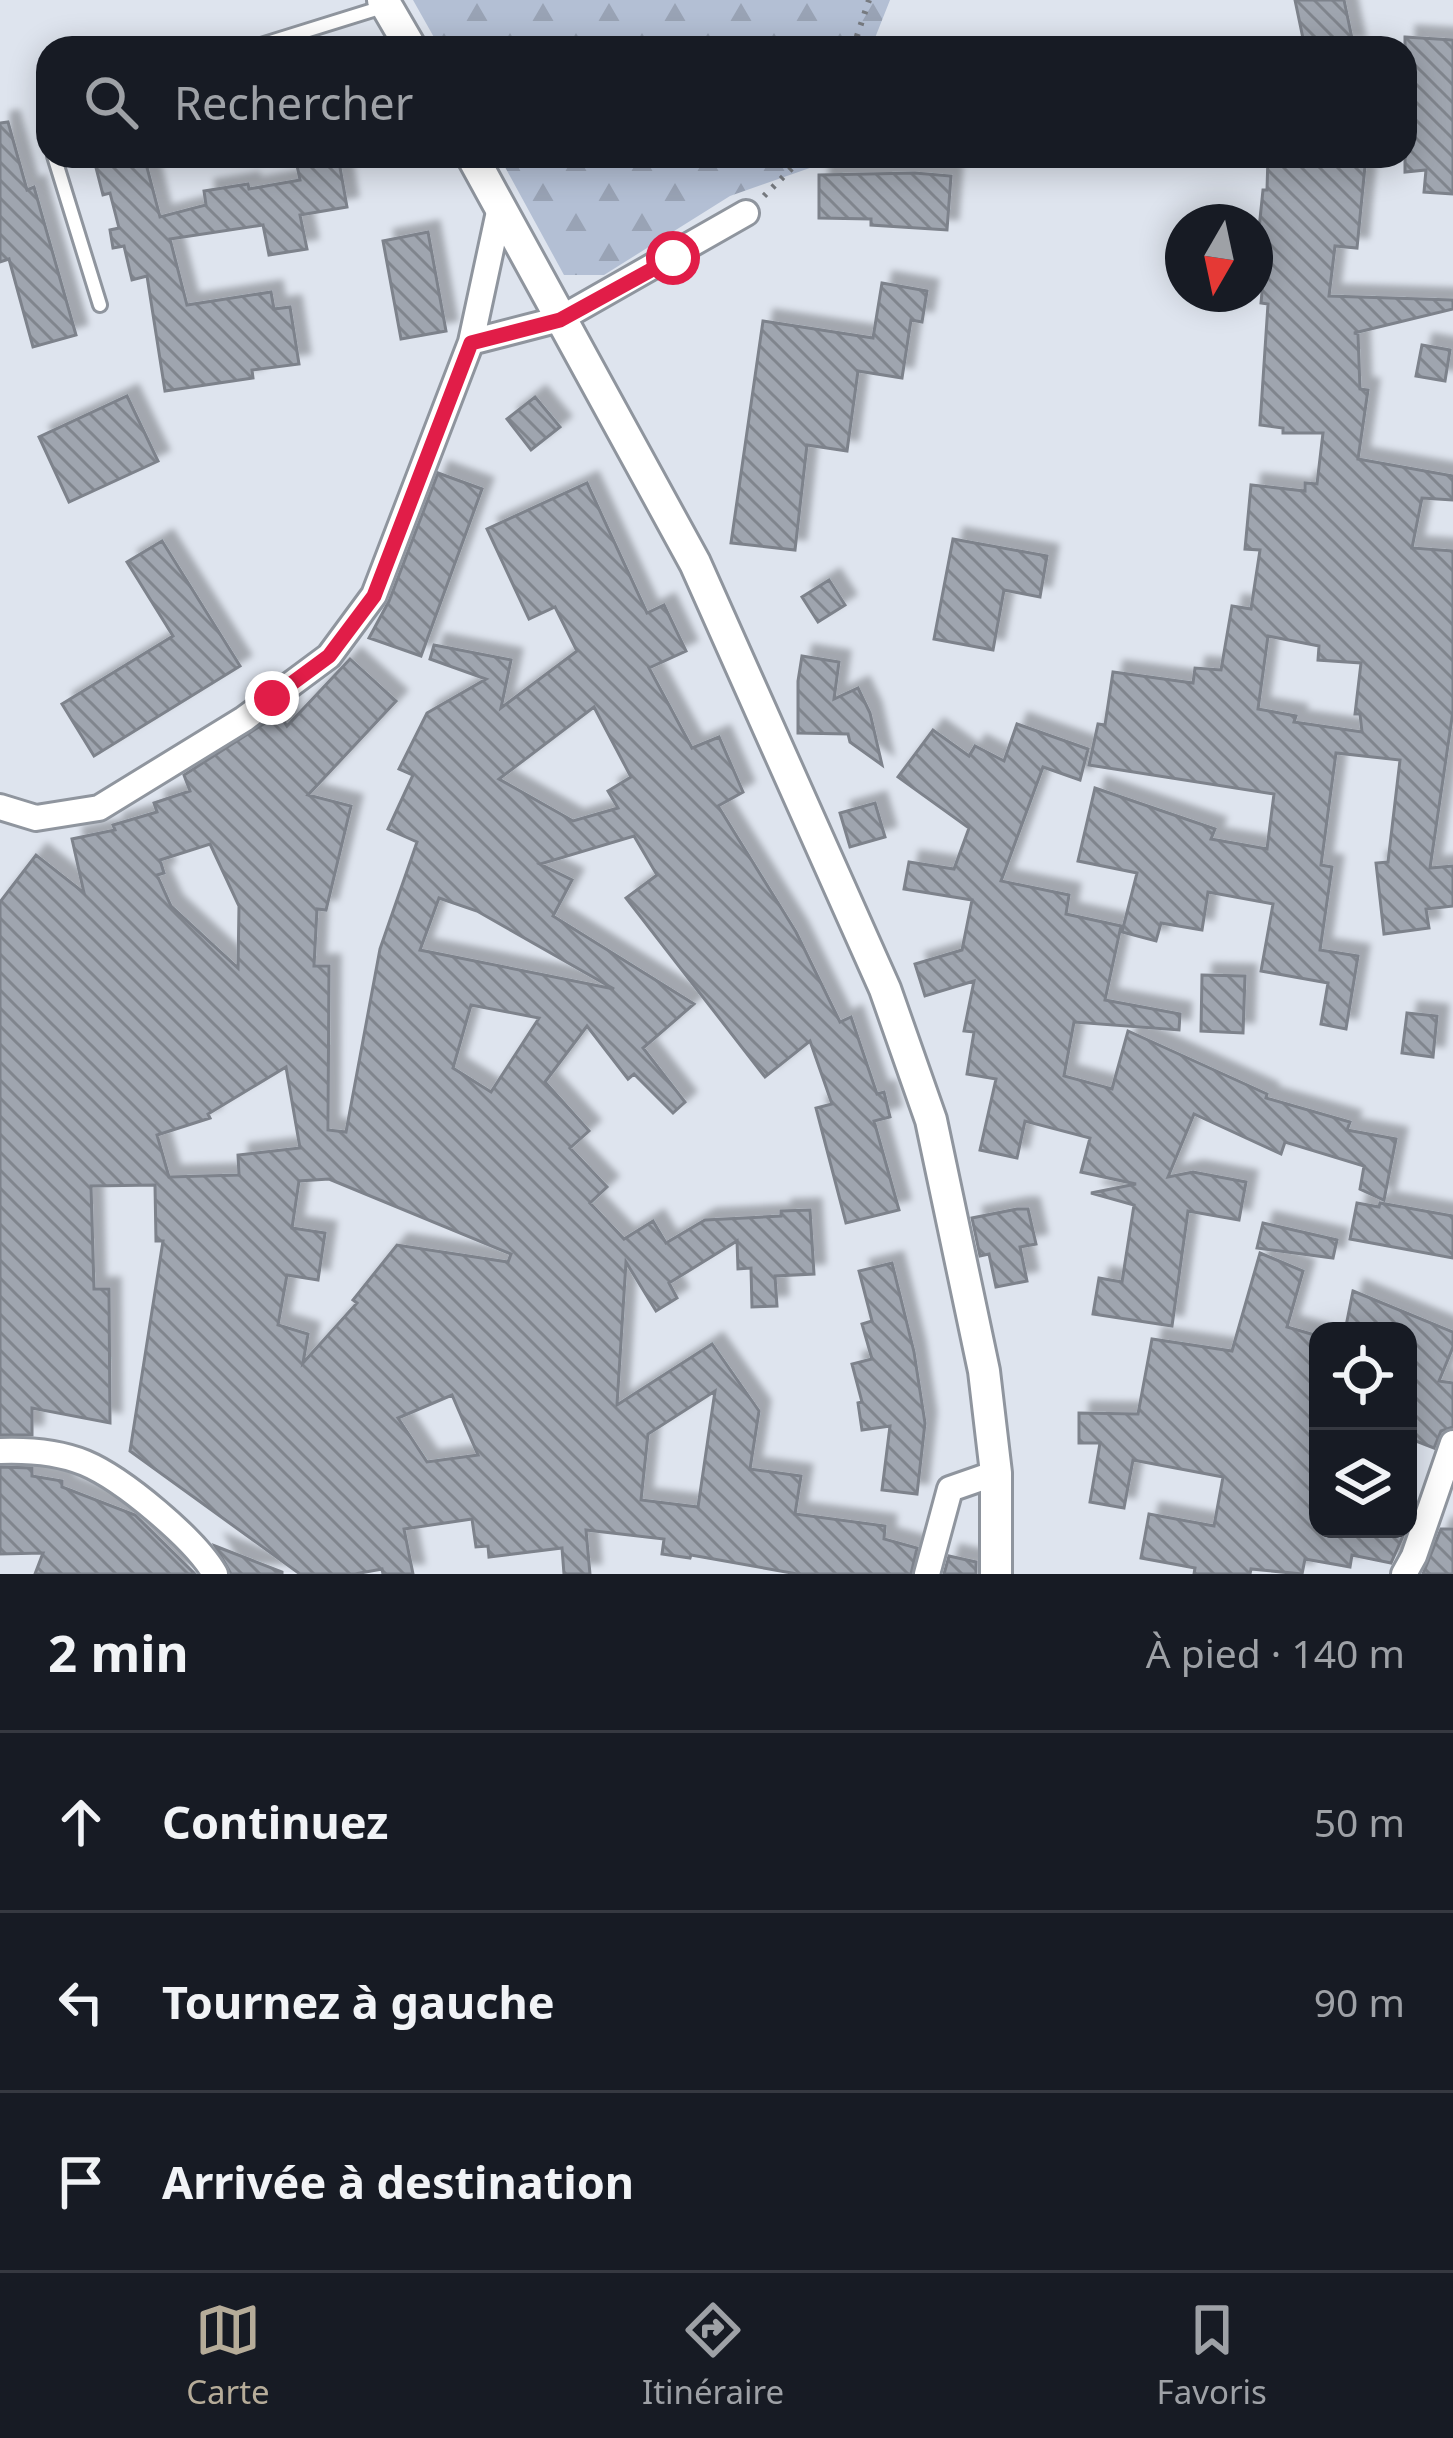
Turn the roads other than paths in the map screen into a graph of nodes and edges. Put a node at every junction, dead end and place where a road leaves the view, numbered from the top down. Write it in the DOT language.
graph roads {
  1 [pos="385,3"];
  2 [pos="287,36"];
  3 [pos="404,36"];
  4 [pos="58,168"];
  5 [pos="479,168"];
  6 [pos="500,207"];
  7 [pos="746,213"];
  8 [pos="100,305"];
  9 [pos="560,320"];
  10 [pos="471,343"];
  11 [pos="0,808"];
  12 [pos="1453,1443"];
  13 [pos="0,1451"];
  14 [pos="996,1473"];
  15 [pos="215,1574"];
  16 [pos="927,1574"];
  17 [pos="996,1574"];
  18 [pos="1404,1574"];
  1 -- 2 [label="lane"];
  1 -- 3 [label="street"];
  4 -- 8 [label="lane"];
  5 -- 6 [label="street"];
  6 -- 9 [label="street"];
  6 -- 10 [label="street"];
  7 -- 9 [label="street"];
  9 -- 10 [label="street"];
  9 -- 14 [label="street"];
  10 -- 11 [label="street"];
  12 -- 18 [label="street"];
  13 -- 15 [label="street"];
  14 -- 16 [label="street"];
  14 -- 17 [label="street"];
}
